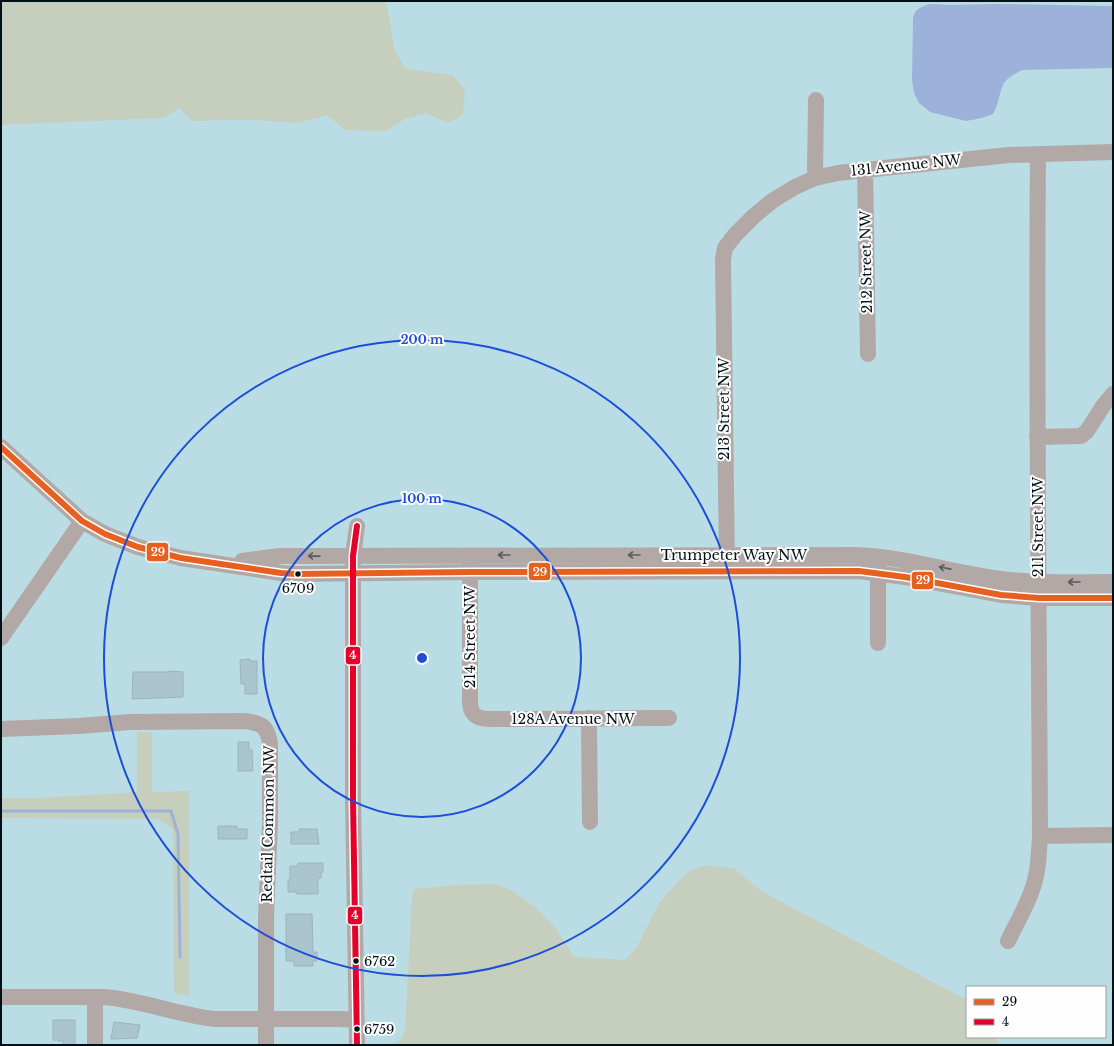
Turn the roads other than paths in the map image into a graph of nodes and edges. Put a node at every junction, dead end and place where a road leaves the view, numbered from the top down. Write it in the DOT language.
graph roads {
  1 [pos="816,100"];
  2 [pos="1113,152"];
  3 [pos="1038,154"];
  4 [pos="865,170"];
  5 [pos="815,178"];
  6 [pos="725,248"];
  7 [pos="868,354"];
  8 [pos="1113,394"];
  9 [pos="1037,438"];
  10 [pos="1,447"];
  11 [pos="82,521"];
  12 [pos="357,526"];
  13 [pos="726,554"];
  14 [pos="353,556"];
  15 [pos="470,556"];
  16 [pos="878,556"];
  17 [pos="221,564"];
  18 [pos="727,571"];
  19 [pos="470,572"];
  20 [pos="877,572"];
  21 [pos="353,573"];
  22 [pos="1038,582"];
  23 [pos="1113,582"];
  24 [pos="1039,598"];
  25 [pos="1113,598"];
  26 [pos="1,638"];
  27 [pos="878,643"];
  28 [pos="477,716"];
  29 [pos="589,718"];
  30 [pos="669,718"];
  31 [pos="1,729"];
  32 [pos="590,822"];
  33 [pos="1113,835"];
  34 [pos="1040,836"];
  35 [pos="1008,941"];
  36 [pos="1,997"];
  37 [pos="95,997"];
  38 [pos="266,1019"];
  39 [pos="356,1020"];
  40 [pos="95,1045"];
  41 [pos="266,1045"];
  42 [pos="357,1045"];
  1 -- 5 [label="street"];
  2 -- 3 [label="street, 131 Avenue NW"];
  3 -- 4 [label="street, 131 Avenue NW"];
  3 -- 9 [label="street, 211 Street NW"];
  4 -- 5 [label="street, 131 Avenue NW"];
  4 -- 7 [label="street, 212 Street NW"];
  5 -- 6 [label="street, 131 Avenue NW"];
  6 -- 13 [label="street, 213 Street NW"];
  8 -- 9 [label="street"];
  9 -- 22 [label="street, 211 Street NW"];
  10 -- 11 [label="street, Trumpeter Way NW"];
  11 -- 17 [label="street, Trumpeter Way NW"];
  11 -- 26 [label="street"];
  12 -- 14 [label="street"];
  13 -- 15 [label="street, Trumpeter Way NW, one-way"];
  13 -- 16 [label="street, Trumpeter Way NW"];
  13 -- 18 [label="street, 213 Street NW"];
  14 -- 15 [label="street, Trumpeter Way NW"];
  14 -- 17 [label="street, Trumpeter Way NW, one-way"];
  14 -- 21 [label="street"];
  15 -- 19 [label="street, 214 Street NW"];
  16 -- 20 [label="street"];
  22 -- 16 [label="street, Trumpeter Way NW, one-way"];
  17 -- 21 [label="street, Trumpeter Way NW"];
  18 -- 19 [label="street, Trumpeter Way NW"];
  18 -- 20 [label="street, Trumpeter Way NW"];
  19 -- 21 [label="street, Trumpeter Way NW"];
  19 -- 28 [label="street, 214 Street NW"];
  20 -- 24 [label="street, Trumpeter Way NW"];
  20 -- 27 [label="street"];
  21 -- 39 [label="street"];
  23 -- 22 [label="street, Trumpeter Way NW, one-way"];
  22 -- 24 [label="street, 211 Street NW"];
  24 -- 25 [label="street, Trumpeter Way NW"];
  24 -- 34 [label="street, 211 Street NW"];
  28 -- 29 [label="street, 128A Avenue NW"];
  29 -- 30 [label="street, 128A Avenue NW"];
  29 -- 32 [label="street"];
  31 -- 38 [label="street, Redtail Common NW"];
  33 -- 34 [label="street"];
  34 -- 35 [label="street, 211 Street NW"];
  36 -- 37 [label="street"];
  37 -- 38 [label="street"];
  37 -- 40 [label="street"];
  38 -- 39 [label="street"];
  38 -- 41 [label="street"];
  39 -- 42 [label="street"];
}
